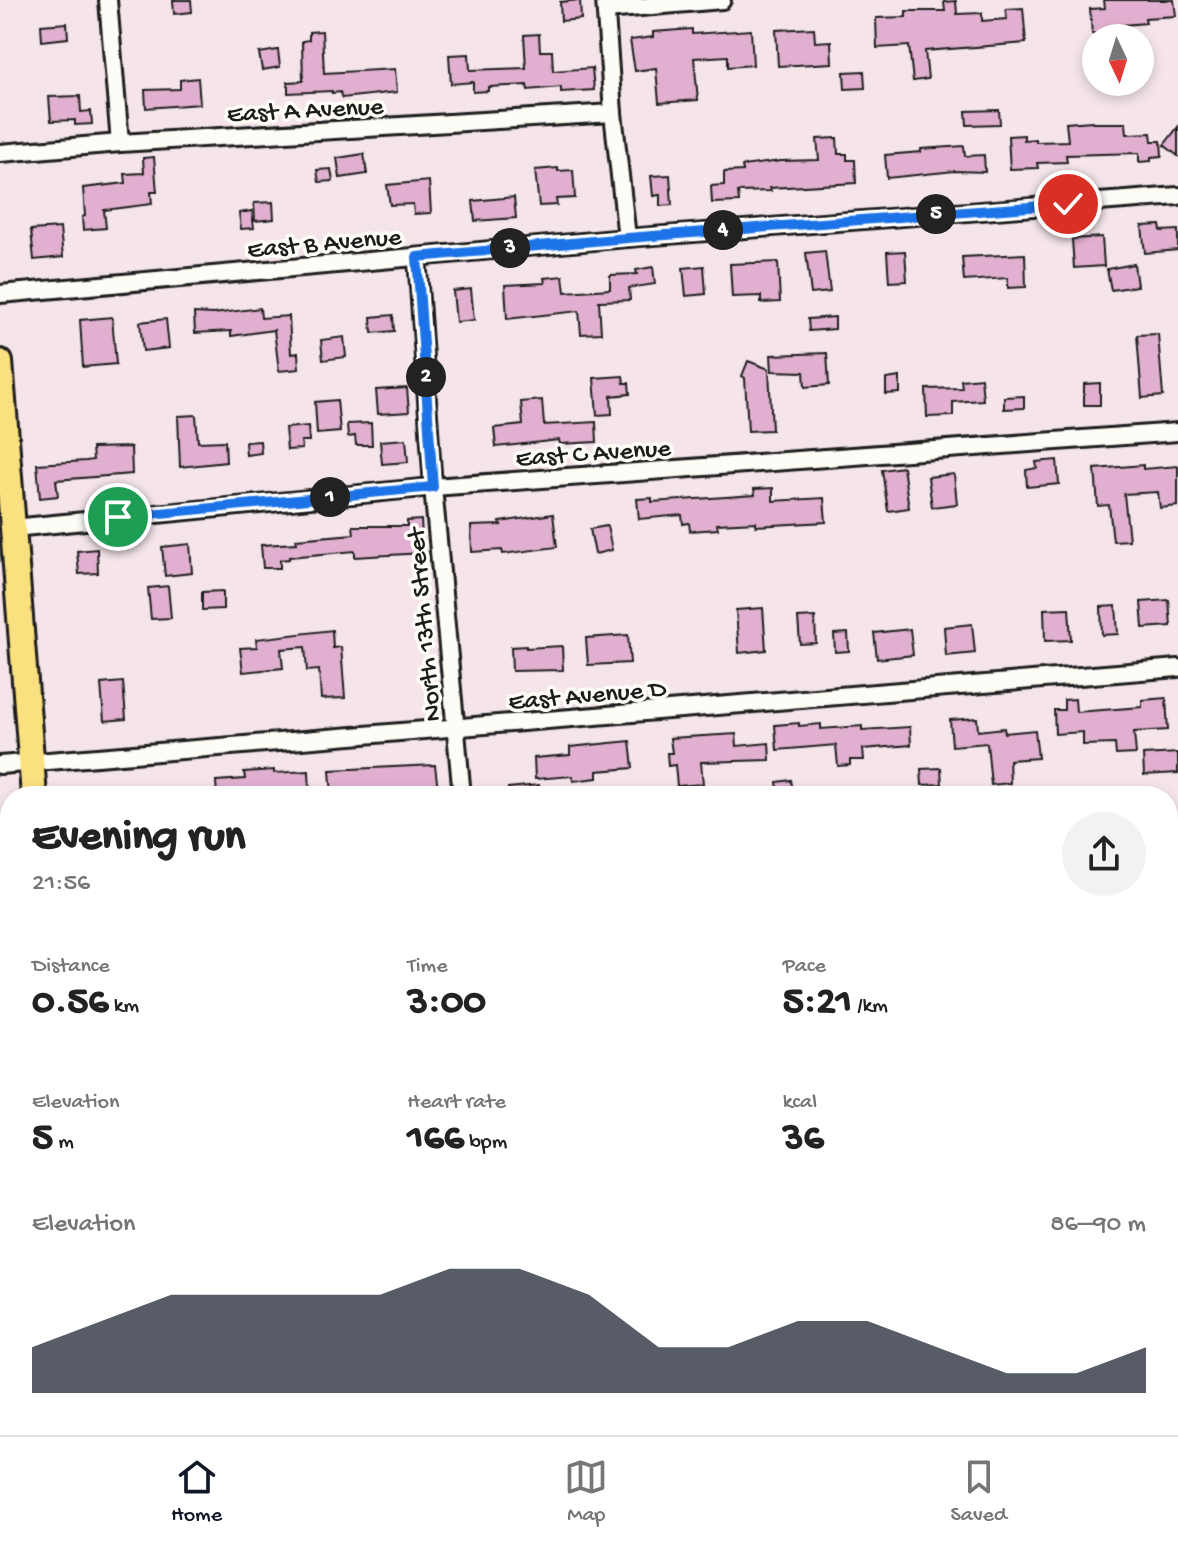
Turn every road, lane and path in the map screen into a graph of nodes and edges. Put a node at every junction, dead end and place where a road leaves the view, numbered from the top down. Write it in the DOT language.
graph roads {
  1 [pos="108,0"];
  2 [pos="722,0"];
  3 [pos="605,5"];
  4 [pos="613,113"];
  5 [pos="120,143"];
  6 [pos="0,153"];
  7 [pos="1178,196"];
  8 [pos="627,238"];
  9 [pos="417,257"];
  10 [pos="0,294"];
  11 [pos="0,362"];
  12 [pos="1178,432"];
  13 [pos="433,487"];
  14 [pos="13,528"];
  15 [pos="1178,668"];
  16 [pos="456,728"];
  17 [pos="31,763"];
  18 [pos="0,765"];
  19 [pos="33,786"];
  20 [pos="461,786"];
  1 -- 5 [label="street"];
  2 -- 3 [label="street"];
  3 -- 4 [label="street"];
  4 -- 5 [label="street, East A Avenue"];
  4 -- 8 [label="street"];
  5 -- 6 [label="street, East A Avenue"];
  7 -- 8 [label="street, East B Avenue"];
  8 -- 9 [label="street, East B Avenue"];
  9 -- 10 [label="street, East B Avenue"];
  9 -- 13 [label="street, North 13th Street"];
  11 -- 14 [label="main road"];
  12 -- 13 [label="street, East C Avenue"];
  13 -- 14 [label="street, East C Avenue"];
  13 -- 16 [label="street, North 13th Street"];
  14 -- 17 [label="main road"];
  15 -- 16 [label="street, East Avenue D"];
  16 -- 17 [label="street, East Avenue D"];
  16 -- 20 [label="street, North 13th Street"];
  17 -- 18 [label="street, East Avenue D"];
  17 -- 19 [label="main road"];
}
